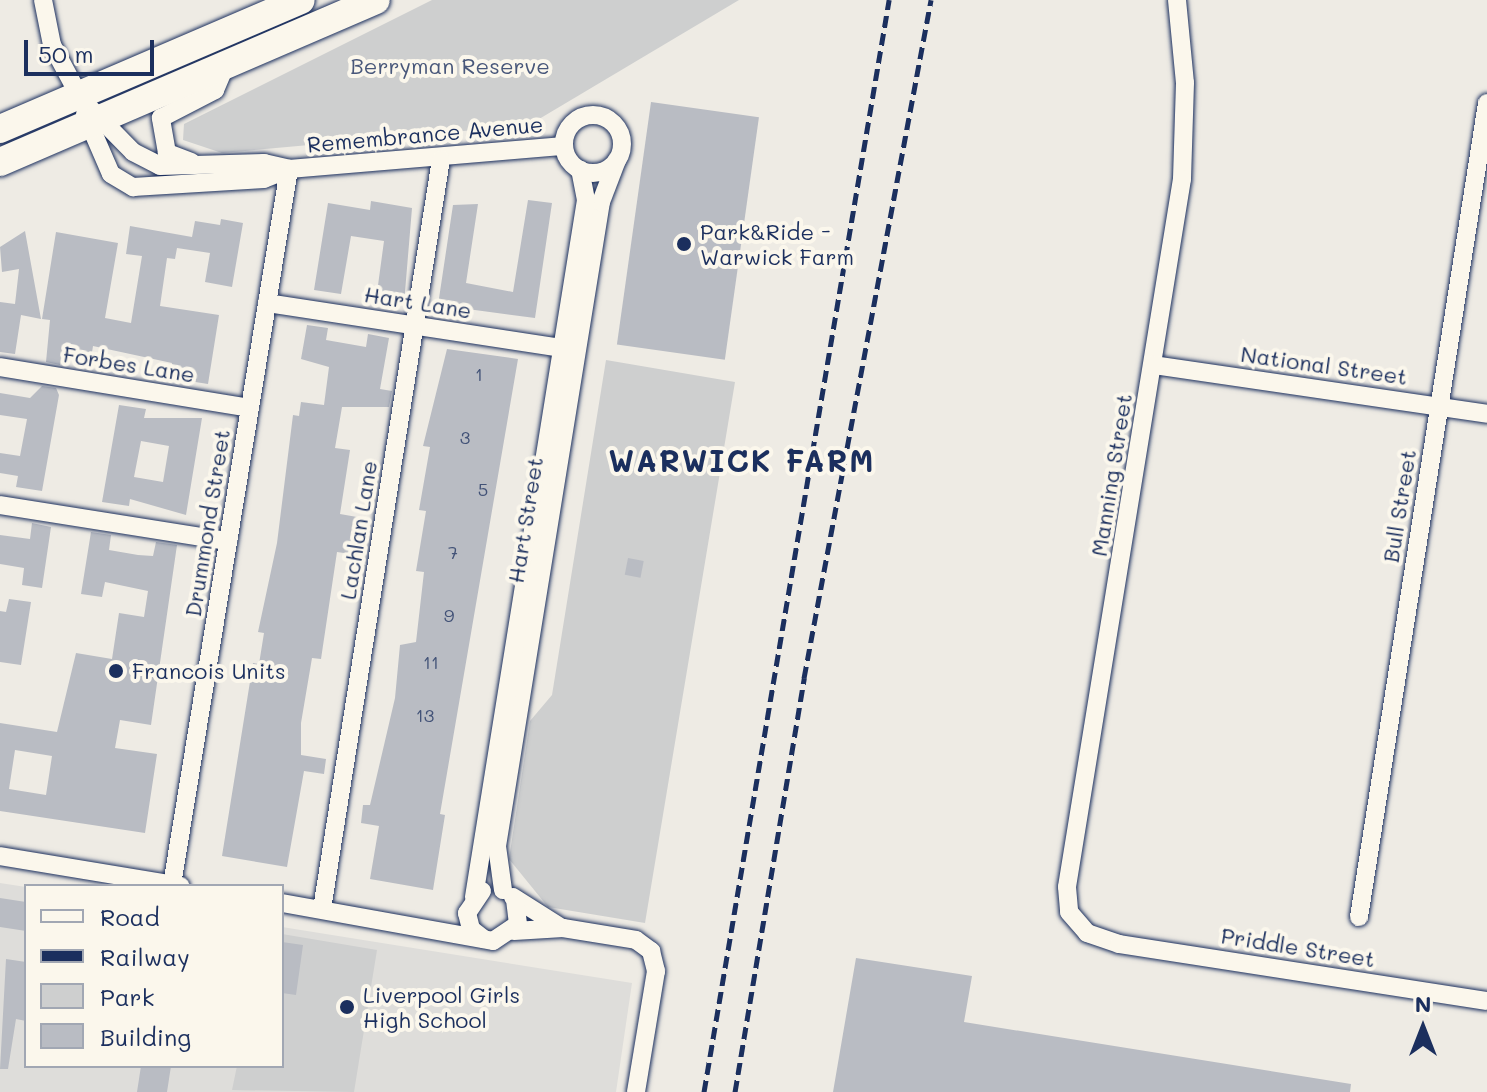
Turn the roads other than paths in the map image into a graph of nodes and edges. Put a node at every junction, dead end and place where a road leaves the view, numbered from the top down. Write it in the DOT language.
graph roads {
  1 [pos="43,0"];
  2 [pos="301,0"];
  3 [pos="376,0"];
  4 [pos="1177,0"];
  5 [pos="225,67"];
  6 [pos="81,99"];
  7 [pos="1487,103"];
  8 [pos="97,124"];
  9 [pos="0,129"];
  10 [pos="564,146"];
  11 [pos="441,159"];
  12 [pos="617,160"];
  13 [pos="0,162"];
  14 [pos="227,165"];
  15 [pos="289,169"];
  16 [pos="580,170"];
  17 [pos="267,303"];
  18 [pos="415,326"];
  19 [pos="562,348"];
  20 [pos="1153,365"];
  21 [pos="0,367"];
  22 [pos="1439,407"];
  23 [pos="250,408"];
  24 [pos="1487,414"];
  25 [pos="0,505"];
  26 [pos="228,541"];
  27 [pos="0,856"];
  28 [pos="170,884"];
  29 [pos="176,884"];
  30 [pos="509,896"];
  31 [pos="284,903"];
  32 [pos="470,905"];
  33 [pos="322,909"];
  34 [pos="1359,917"];
  35 [pos="433,928"];
  36 [pos="563,928"];
  37 [pos="514,931"];
  38 [pos="484,939"];
  39 [pos="1102,940"];
  40 [pos="1487,1001"];
  41 [pos="636,1092"];
  1 -- 6 [label="street"];
  2 -- 6 [label="highway"];
  3 -- 5 [label="highway"];
  4 -- 20 [label="street, Manning Street"];
  5 -- 8 [label="highway"];
  5 -- 14 [label="street, Remembrance Avenue"];
  6 -- 8 [label="street"];
  6 -- 9 [label="highway"];
  7 -- 22 [label="street, Bull Street"];
  8 -- 13 [label="highway"];
  8 -- 14 [label="street, Remembrance Avenue"];
  8 -- 15 [label="street, Remembrance Avenue"];
  10 -- 11 [label="street, Remembrance Avenue"];
  10 -- 12 [label="street"];
  10 -- 16 [label="street"];
  11 -- 15 [label="street, Remembrance Avenue"];
  11 -- 18 [label="street, Lachlan Lane"];
  12 -- 16 [label="street"];
  12 -- 30 [label="street, Hart Street"];
  14 -- 15 [label="street, Remembrance Avenue"];
  15 -- 17 [label="street, Drummond Street"];
  16 -- 19 [label="street, Hart Street"];
  17 -- 18 [label="street, Hart Lane"];
  17 -- 23 [label="street, Drummond Street"];
  18 -- 19 [label="street, Hart Lane"];
  18 -- 33 [label="street, Lachlan Lane"];
  19 -- 32 [label="street, Hart Street"];
  20 -- 22 [label="street, National Street"];
  20 -- 39 [label="street, Manning Street"];
  21 -- 23 [label="street, Forbes Lane"];
  22 -- 24 [label="street, National Street"];
  22 -- 34 [label="street, Bull Street"];
  23 -- 26 [label="street, Drummond Street"];
  25 -- 26 [label="street"];
  26 -- 29 [label="street, Drummond Street"];
  27 -- 28 [label="street"];
  30 -- 32 [label="street"];
  30 -- 36 [label="street"];
  30 -- 37 [label="street"];
  31 -- 33 [label="street"];
  32 -- 35 [label="street"];
  32 -- 38 [label="street"];
  33 -- 35 [label="street"];
  35 -- 38 [label="street"];
  36 -- 37 [label="street"];
  36 -- 41 [label="street"];
  37 -- 38 [label="street"];
  39 -- 40 [label="street, Priddle Street"];
}
